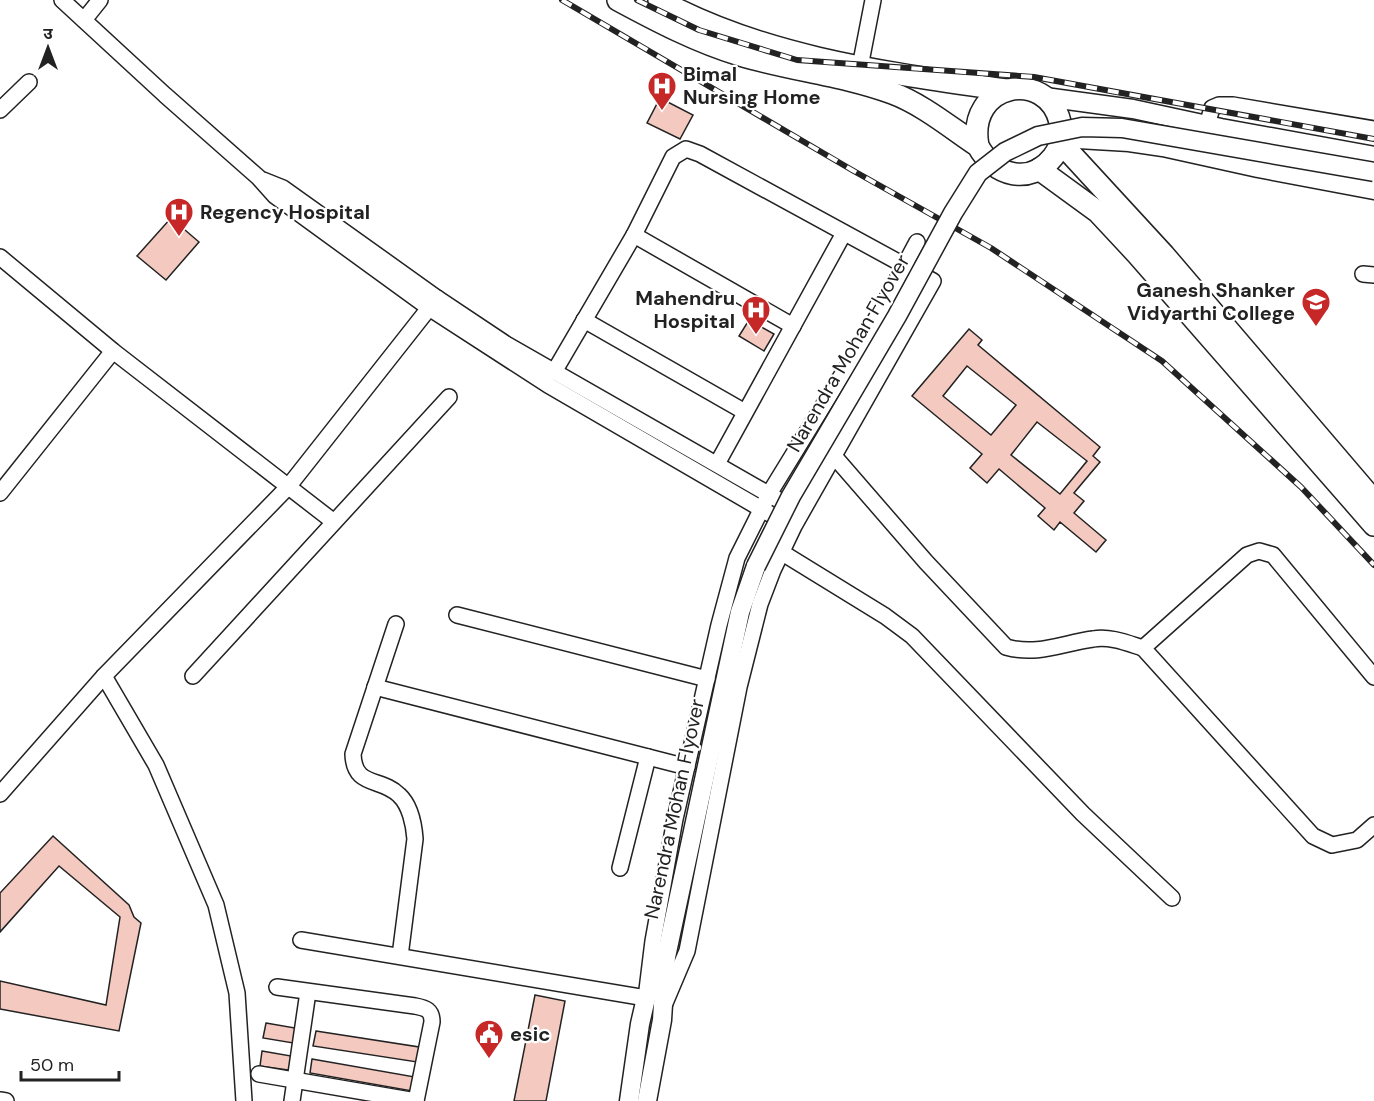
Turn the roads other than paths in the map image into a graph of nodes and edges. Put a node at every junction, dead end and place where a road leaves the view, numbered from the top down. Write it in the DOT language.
graph roads {
  1 [pos="62,0"];
  2 [pos="100,0"];
  3 [pos="618,0"];
  4 [pos="659,0"];
  5 [pos="873,0"];
  6 [pos="84,20"];
  7 [pos="860,67"];
  8 [pos="29,82"];
  9 [pos="1006,90"];
  10 [pos="1045,97"];
  11 [pos="0,110"];
  12 [pos="1207,125"];
  13 [pos="1374,129"];
  14 [pos="1061,140"];
  15 [pos="978,146"];
  16 [pos="1374,156"];
  17 [pos="1039,169"];
  18 [pos="1374,172"];
  19 [pos="1374,190"];
  20 [pos="844,233"];
  21 [pos="634,235"];
  22 [pos="917,242"];
  23 [pos="0,257"];
  24 [pos="904,266"];
  25 [pos="433,303"];
  26 [pos="585,320"];
  27 [pos="793,326"];
  28 [pos="113,351"];
  29 [pos="554,372"];
  30 [pos="448,397"];
  31 [pos="745,412"];
  32 [pos="834,456"];
  33 [pos="717,464"];
  34 [pos="288,487"];
  35 [pos="0,493"];
  36 [pos="769,494"];
  37 [pos="1374,501"];
  38 [pos="762,509"];
  39 [pos="802,513"];
  40 [pos="334,522"];
  41 [pos="1374,525"];
  42 [pos="794,526"];
  43 [pos="781,552"];
  44 [pos="457,615"];
  45 [pos="396,624"];
  46 [pos="1143,648"];
  47 [pos="104,676"];
  48 [pos="193,676"];
  49 [pos="1374,677"];
  50 [pos="706,679"];
  51 [pos="375,687"];
  52 [pos="648,757"];
  53 [pos="687,767"];
  54 [pos="0,794"];
  55 [pos="1374,825"];
  56 [pos="620,868"];
  57 [pos="1172,898"];
  58 [pos="301,940"];
  59 [pos="400,956"];
  60 [pos="666,957"];
  61 [pos="277,987"];
  62 [pos="309,992"];
  63 [pos="646,998"];
  64 [pos="663,1008"];
  65 [pos="259,1074"];
  66 [pos="296,1080"];
  67 [pos="0,1100"];
  68 [pos="6,1101"];
  69 [pos="244,1101"];
  70 [pos="292,1101"];
  71 [pos="416,1101"];
  72 [pos="629,1101"];
  73 [pos="647,1101"];
  1 -- 6 [label="street"];
  2 -- 6 [label="street"];
  3 -- 15 [label="highway"];
  4 -- 7 [label="highway"];
  5 -- 7 [label="street"];
  6 -- 25 [label="street"];
  7 -- 9 [label="highway"];
  8 -- 11 [label="street"];
  9 -- 10 [label="highway"];
  9 -- 15 [label="highway"];
  10 -- 12 [label="main road"];
  10 -- 14 [label="highway"];
  12 -- 13 [label="street"];
  12 -- 16 [label="main road"];
  14 -- 17 [label="highway"];
  14 -- 19 [label="main road"];
  14 -- 37 [label="highway"];
  15 -- 17 [label="highway"];
  17 -- 41 [label="highway"];
  18 -- 60 [label="main road, Narendra Mohan Flyover, bridge"];
  20 -- 21 [label="street"];
  20 -- 24 [label="street"];
  20 -- 27 [label="street"];
  21 -- 26 [label="street"];
  21 -- 27 [label="street"];
  22 -- 24 [label="street"];
  23 -- 28 [label="street"];
  24 -- 32 [label="street"];
  24 -- 36 [label="street"];
  25 -- 29 [label="street"];
  25 -- 34 [label="street"];
  25 -- 38 [label="street"];
  26 -- 29 [label="street"];
  26 -- 31 [label="street"];
  27 -- 31 [label="street"];
  28 -- 34 [label="street"];
  28 -- 35 [label="street"];
  29 -- 33 [label="street"];
  30 -- 40 [label="street"];
  31 -- 33 [label="street"];
  32 -- 39 [label="street"];
  32 -- 46 [label="street"];
  33 -- 36 [label="street"];
  34 -- 40 [label="street"];
  34 -- 47 [label="street"];
  36 -- 38 [label="street"];
  36 -- 39 [label="street"];
  38 -- 42 [label="street"];
  38 -- 50 [label="street"];
  39 -- 42 [label="street"];
  40 -- 48 [label="street"];
  42 -- 43 [label="street"];
  43 -- 57 [label="street"];
  43 -- 64 [label="street"];
  44 -- 50 [label="street"];
  45 -- 51 [label="street"];
  46 -- 49 [label="street"];
  46 -- 55 [label="street"];
  47 -- 54 [label="street"];
  47 -- 69 [label="street"];
  50 -- 53 [label="street"];
  51 -- 52 [label="street"];
  51 -- 59 [label="street"];
  52 -- 53 [label="street"];
  52 -- 56 [label="street"];
  53 -- 63 [label="street"];
  58 -- 59 [label="street"];
  59 -- 63 [label="street"];
  60 -- 63 [label="main road, Narendra Mohan Flyover"];
  60 -- 64 [label="main road, Narendra Mohan Flyover"];
  61 -- 62 [label="street"];
  62 -- 66 [label="street"];
  62 -- 71 [label="street"];
  63 -- 72 [label="main road, Narendra Mohan Flyover"];
  64 -- 73 [label="main road, Narendra Mohan Flyover"];
  65 -- 66 [label="street"];
  66 -- 70 [label="street"];
  66 -- 71 [label="street"];
  67 -- 68 [label="street"];
}
